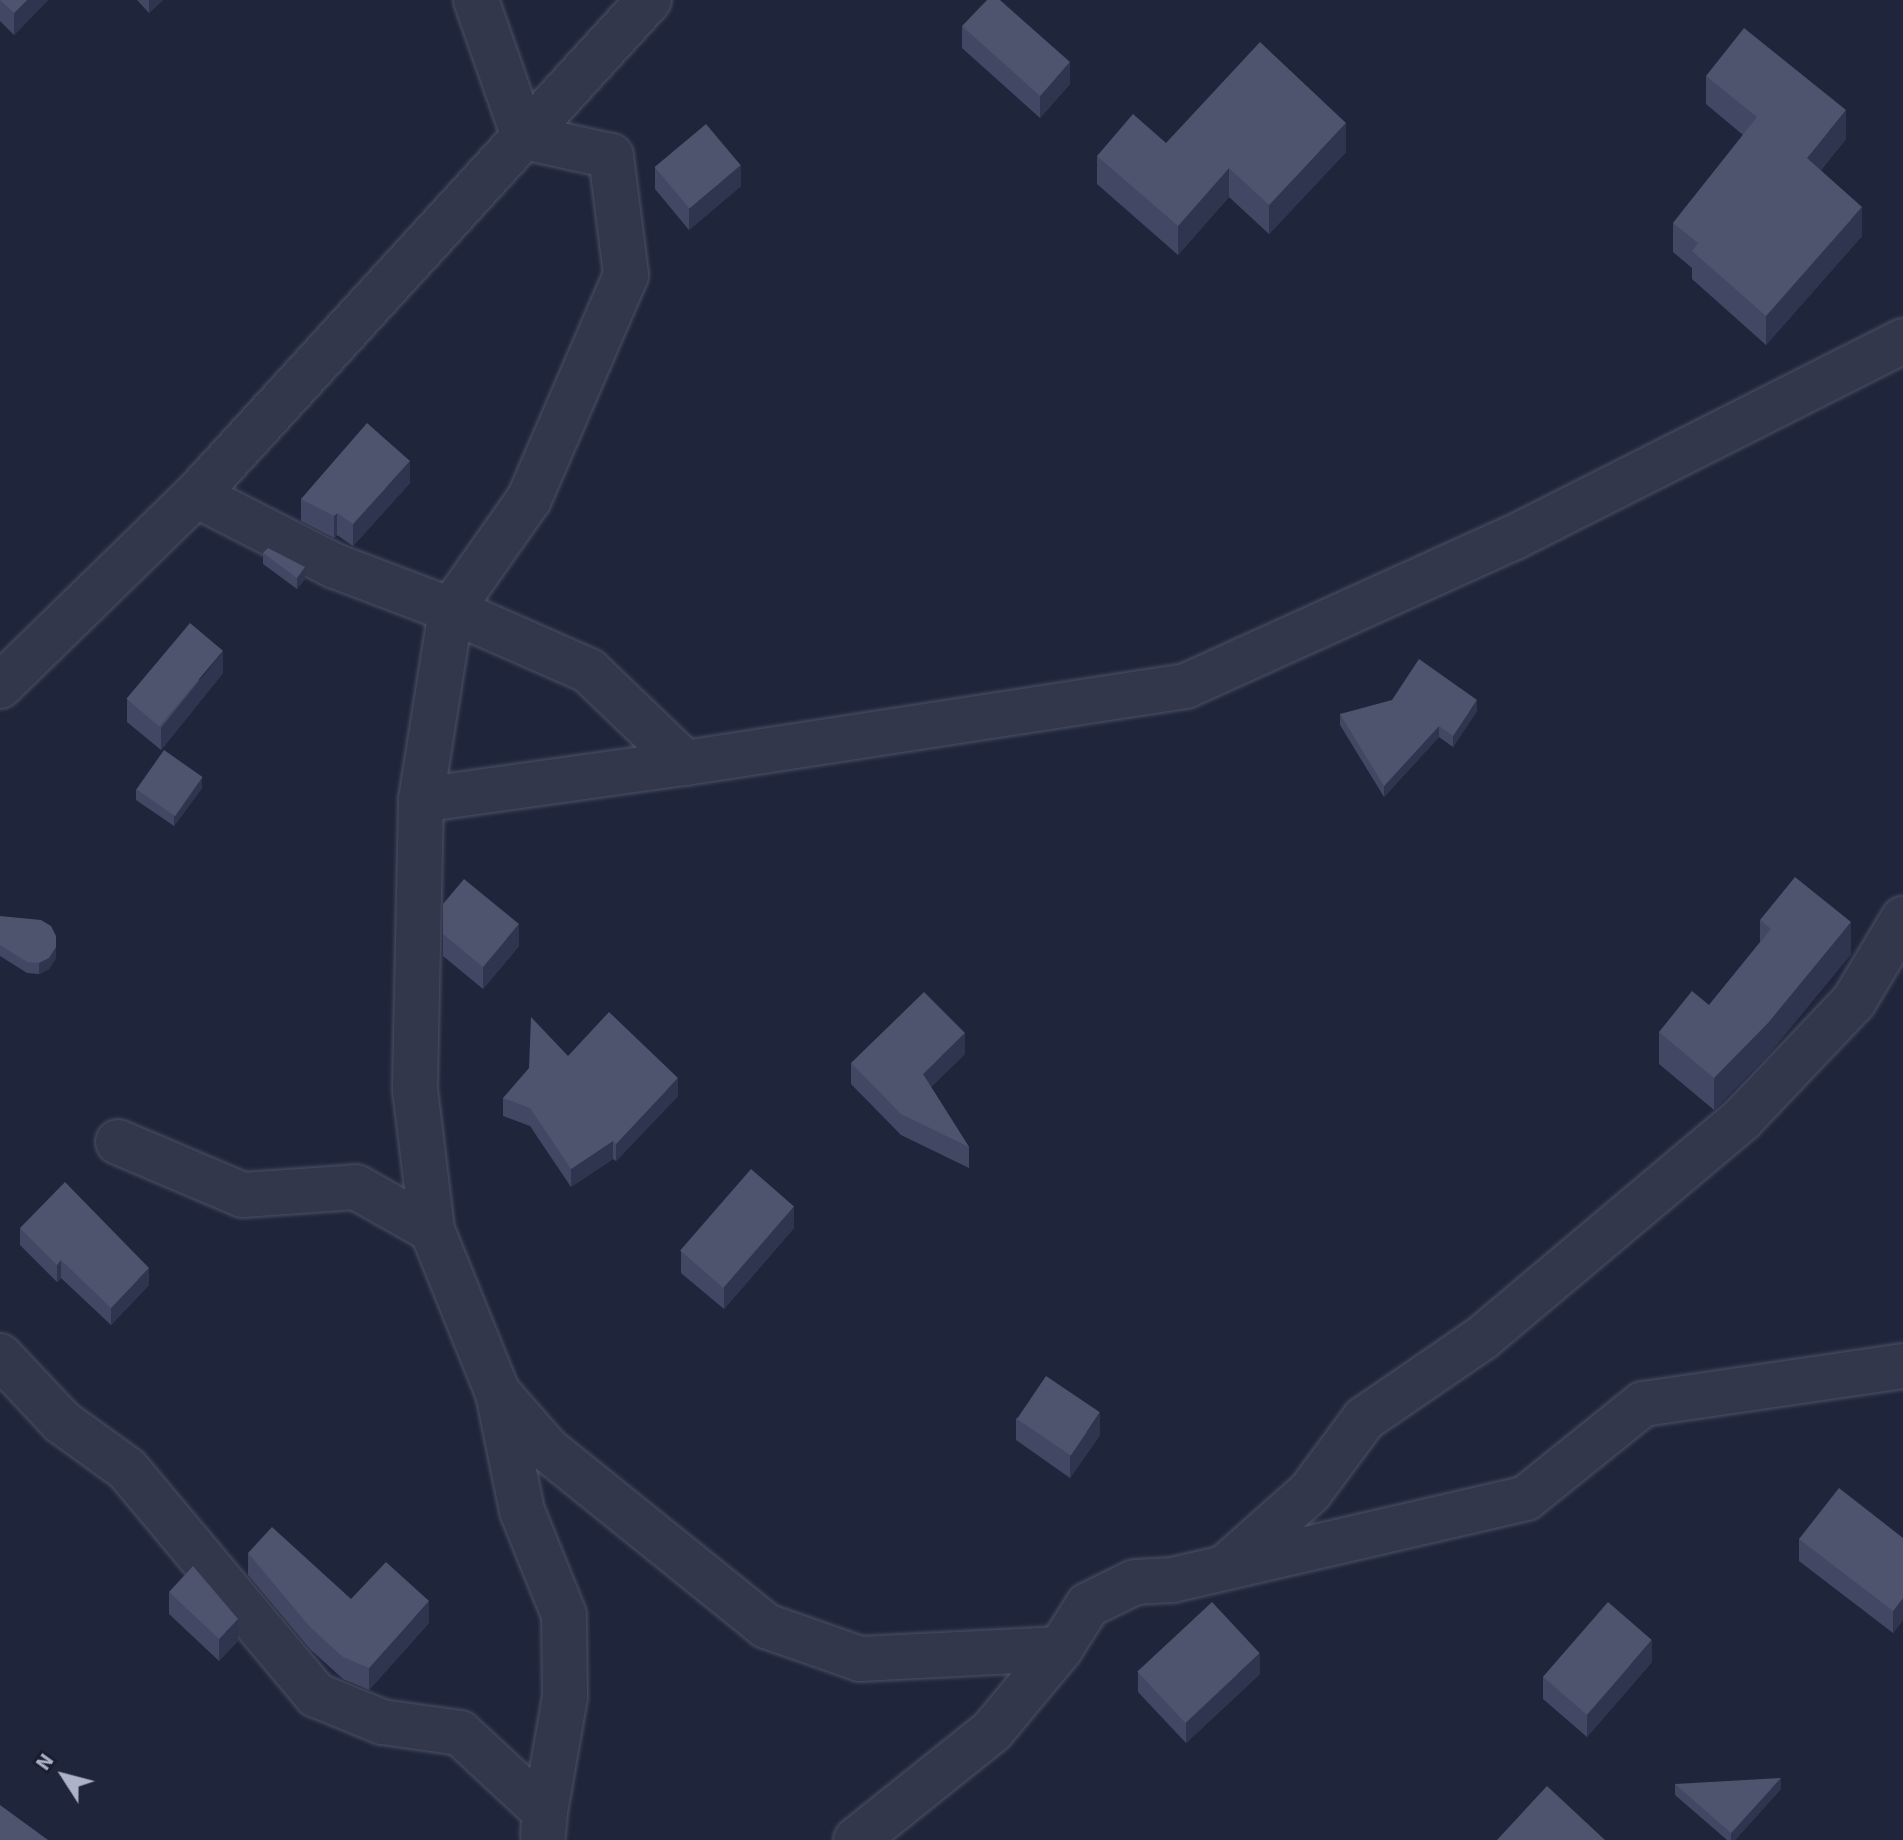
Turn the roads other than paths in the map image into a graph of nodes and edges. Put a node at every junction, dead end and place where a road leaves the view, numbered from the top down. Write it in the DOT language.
graph roads {
  1 [pos="476,0"];
  2 [pos="649,0"];
  3 [pos="524,137"];
  4 [pos="1903,341"];
  5 [pos="196,495"];
  6 [pos="451,610"];
  7 [pos="0,686"];
  8 [pos="685,763"];
  9 [pos="421,800"];
  10 [pos="1903,919"];
  11 [pos="118,1142"];
  12 [pos="432,1230"];
  13 [pos="0,1356"];
  14 [pos="1903,1366"];
  15 [pos="498,1393"];
  16 [pos="1228,1564"];
  17 [pos="1060,1649"];
  18 [pos="544,1826"];
  19 [pos="856,1840"];
  1 -- 3 [label="street"];
  2 -- 3 [label="street"];
  3 -- 5 [label="street"];
  3 -- 6 [label="street"];
  4 -- 8 [label="street"];
  5 -- 6 [label="street"];
  5 -- 7 [label="street"];
  6 -- 8 [label="street"];
  6 -- 9 [label="street"];
  8 -- 9 [label="street"];
  9 -- 12 [label="street"];
  10 -- 16 [label="street"];
  11 -- 12 [label="street"];
  12 -- 15 [label="street"];
  13 -- 18 [label="street"];
  14 -- 16 [label="street"];
  15 -- 17 [label="street"];
  15 -- 18 [label="street"];
  16 -- 17 [label="street"];
  17 -- 19 [label="street"];
}
